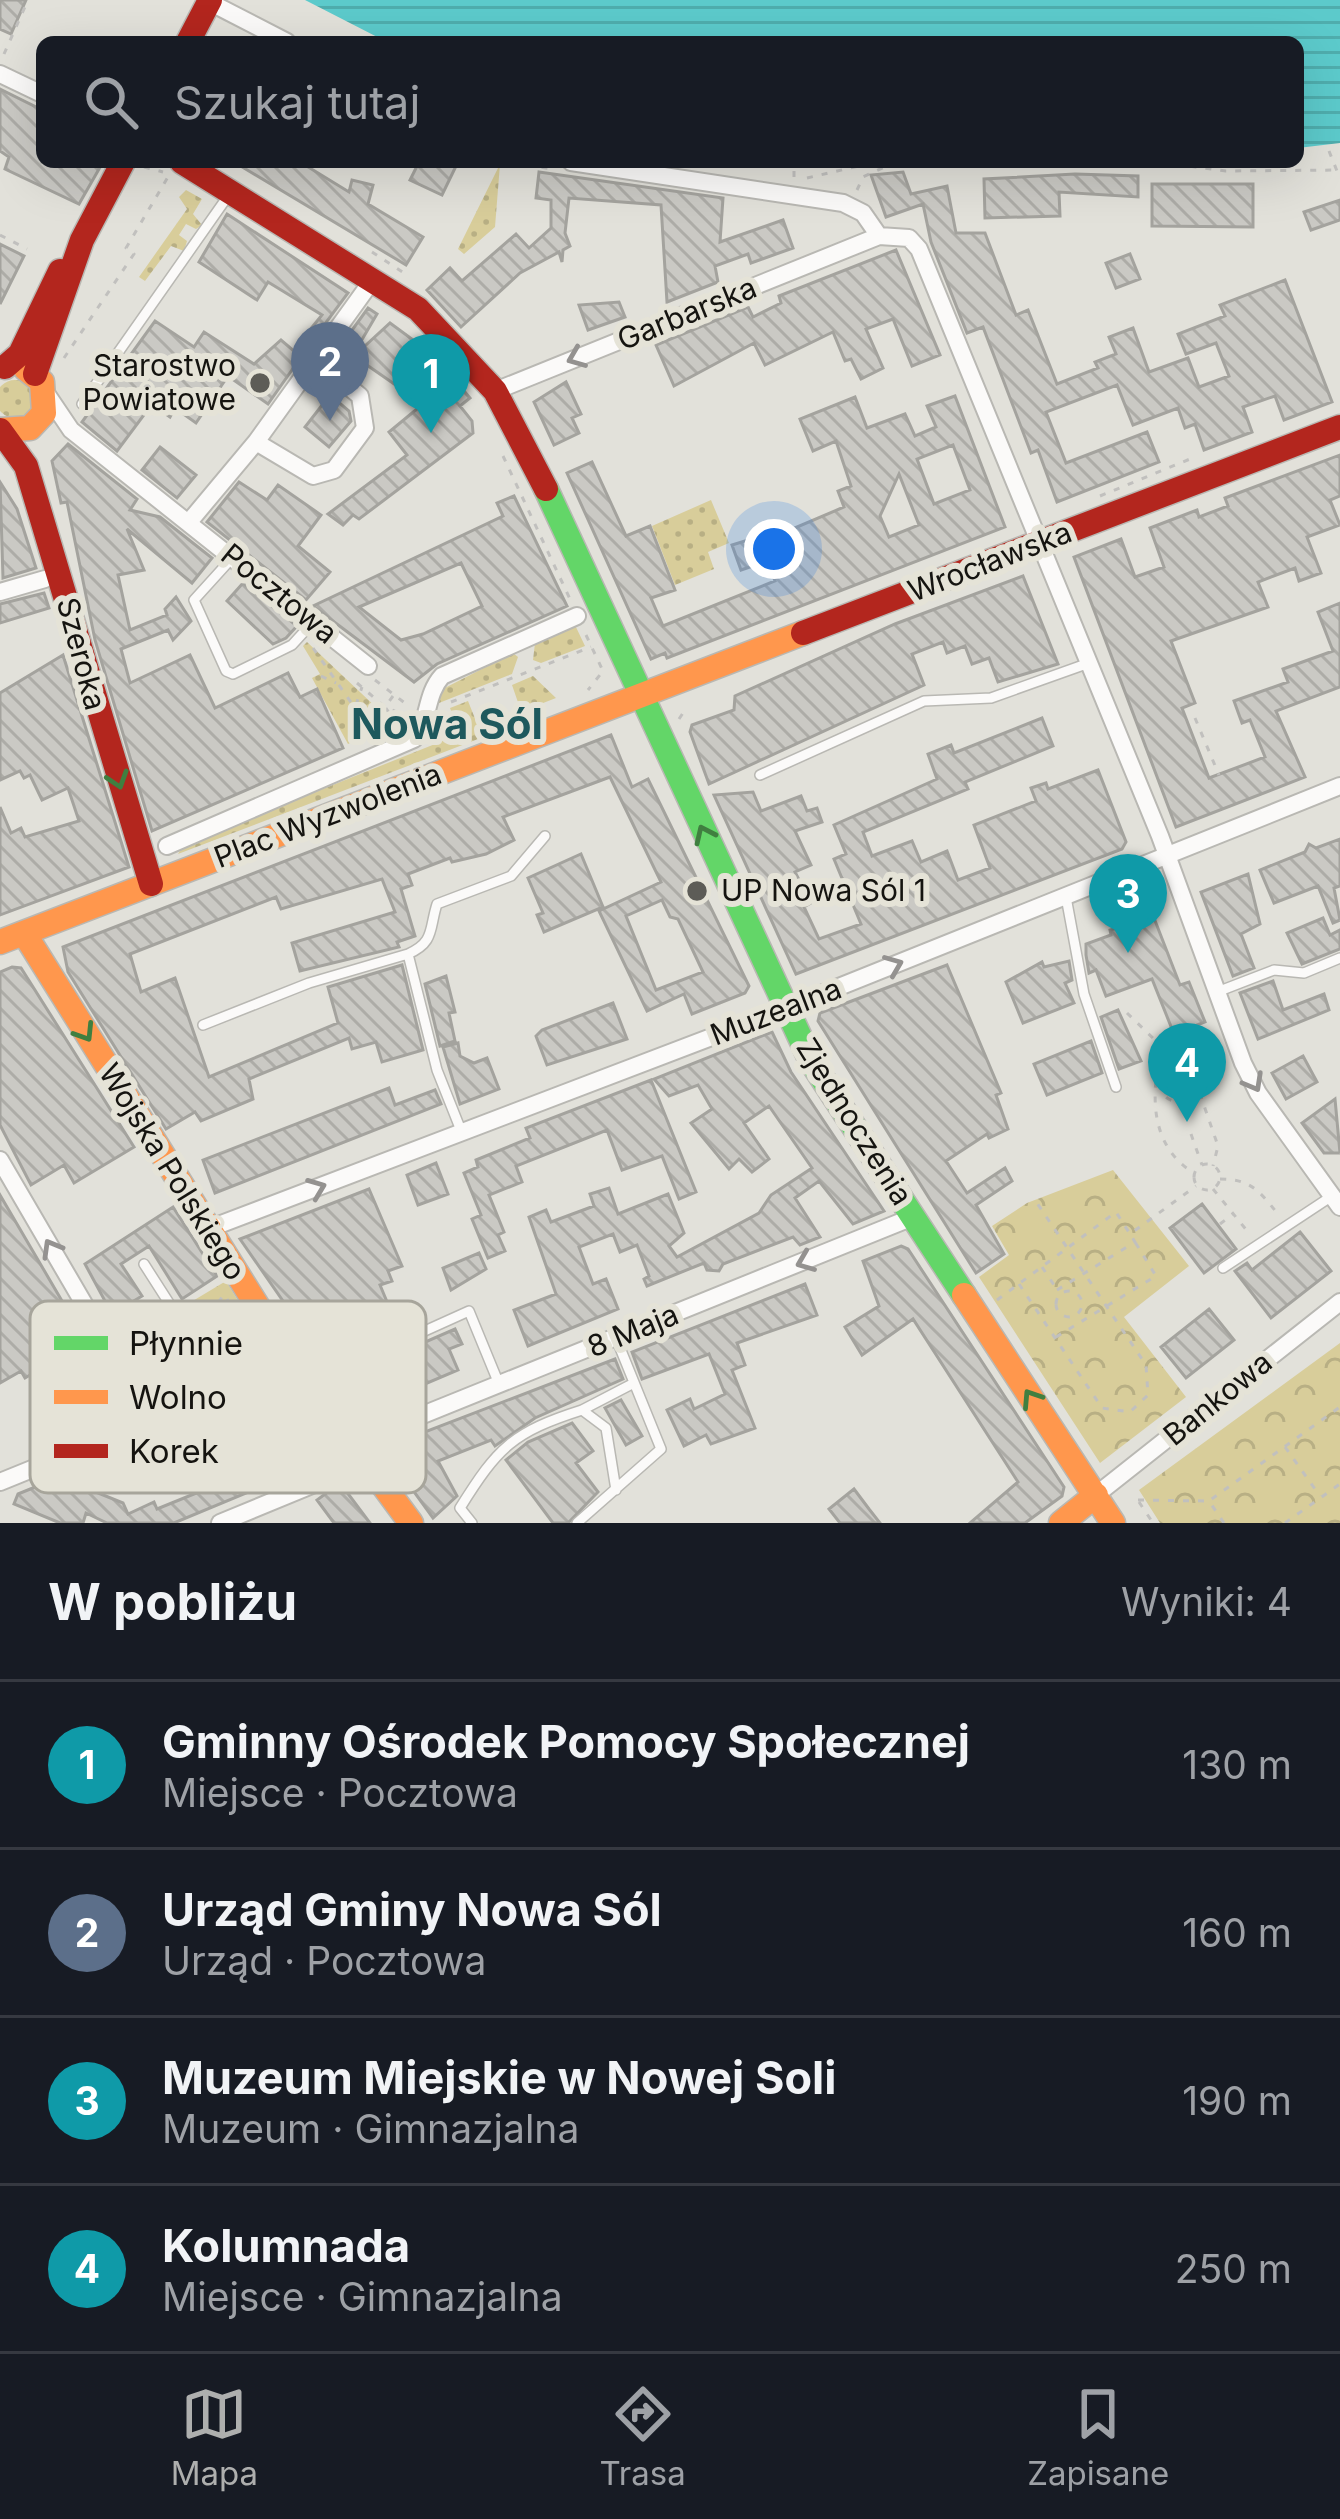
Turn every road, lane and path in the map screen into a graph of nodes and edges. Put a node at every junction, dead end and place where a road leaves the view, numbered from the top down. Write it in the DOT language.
graph roads {
  1 [pos="28,0"];
  2 [pos="214,3"];
  3 [pos="192,36"];
  4 [pos="276,36"];
  5 [pos="0,61"];
  6 [pos="0,74"];
  7 [pos="36,91"];
  8 [pos="1329,151"];
  9 [pos="120,168"];
  10 [pos="583,168"];
  11 [pos="794,168"];
  12 [pos="845,168"];
  13 [pos="881,168"];
  14 [pos="1198,168"];
  15 [pos="175,169"];
  16 [pos="1212,170"];
  17 [pos="1338,171"];
  18 [pos="783,178"];
  19 [pos="794,178"];
  20 [pos="231,192"];
  21 [pos="849,206"];
  22 [pos="0,236"];
  23 [pos="879,236"];
  24 [pos="82,240"];
  25 [pos="28,249"];
  26 [pos="374,278"];
  27 [pos="316,360"];
  28 [pos="3,368"];
  29 [pos="46,378"];
  30 [pos="495,391"];
  31 [pos="82,404"];
  32 [pos="1340,427"];
  33 [pos="31,428"];
  34 [pos="0,430"];
  35 [pos="71,430"];
  36 [pos="256,442"];
  37 [pos="499,446"];
  38 [pos="1178,464"];
  39 [pos="1099,497"];
  40 [pos="189,522"];
  41 [pos="1040,543"];
  42 [pos="233,557"];
  43 [pos="45,579"];
  44 [pos="0,592"];
  45 [pos="577,616"];
  46 [pos="313,622"];
  47 [pos="592,647"];
  48 [pos="308,654"];
  49 [pos="1089,663"];
  50 [pos="366,668"];
  51 [pos="321,676"];
  52 [pos="338,684"];
  53 [pos="362,686"];
  54 [pos="588,690"];
  55 [pos="394,695"];
  56 [pos="640,697"];
  57 [pos="687,707"];
  58 [pos="356,710"];
  59 [pos="428,711"];
  60 [pos="1195,718"];
  61 [pos="395,722"];
  62 [pos="681,727"];
  63 [pos="377,739"];
  64 [pos="1219,775"];
  65 [pos="760,776"];
  66 [pos="1340,786"];
  67 [pos="545,836"];
  68 [pos="167,846"];
  69 [pos="1168,856"];
  70 [pos="151,884"];
  71 [pos="1066,897"];
  72 [pos="12,937"];
  73 [pos="408,954"];
  74 [pos="1340,958"];
  75 [pos="1217,992"];
  76 [pos="785,1008"];
  77 [pos="1127,1013"];
  78 [pos="203,1024"];
  79 [pos="1161,1052"];
  80 [pos="1190,1065"];
  81 [pos="1234,1067"];
  82 [pos="1170,1076"];
  83 [pos="1196,1082"];
  84 [pos="1116,1087"];
  85 [pos="1182,1087"];
  86 [pos="1168,1093"];
  87 [pos="1151,1099"];
  88 [pos="1180,1102"];
  89 [pos="1183,1111"];
  90 [pos="462,1133"];
  91 [pos="1191,1134"];
  92 [pos="0,1160"];
  93 [pos="1202,1166"];
  94 [pos="1214,1166"];
  95 [pos="1194,1173"];
  96 [pos="1220,1179"];
  97 [pos="1196,1186"];
  98 [pos="1214,1189"];
  99 [pos="1336,1202"];
  100 [pos="1037,1203"];
  101 [pos="1234,1214"];
  102 [pos="913,1217"];
  103 [pos="1220,1224"];
  104 [pos="1287,1225"];
  105 [pos="208,1228"];
  106 [pos="1130,1234"];
  107 [pos="1135,1242"];
  108 [pos="1257,1243"];
  109 [pos="1068,1248"];
  110 [pos="144,1264"];
  111 [pos="1042,1267"];
  112 [pos="1223,1268"];
  113 [pos="1084,1274"];
  114 [pos="1018,1284"];
  115 [pos="1059,1292"];
  116 [pos="83,1301"];
  117 [pos="168,1301"];
  118 [pos="247,1301"];
  119 [pos="1340,1302"];
  120 [pos="992,1304"];
  121 [pos="1107,1306"];
  122 [pos="1076,1316"];
  123 [pos="1080,1322"];
  124 [pos="426,1330"];
  125 [pos="616,1338"];
  126 [pos="1054,1338"];
  127 [pos="634,1383"];
  128 [pos="500,1384"];
  129 [pos="1340,1407"];
  130 [pos="582,1410"];
  131 [pos="426,1414"];
  132 [pos="1285,1447"];
  133 [pos="30,1470"];
  134 [pos="0,1482"];
  135 [pos="1340,1484"];
  136 [pos="616,1490"];
  137 [pos="298,1493"];
  138 [pos="388,1493"];
  139 [pos="1096,1496"];
  140 [pos="1321,1497"];
  141 [pos="1209,1501"];
  142 [pos="253,1516"];
  143 [pos="220,1523"];
  144 [pos="411,1523"];
  145 [pos="472,1523"];
  146 [pos="577,1523"];
  147 [pos="1061,1523"];
  148 [pos="1113,1523"];
  149 [pos="1153,1523"];
  150 [pos="1225,1523"];
  151 [pos="1285,1523"];
  1 -- 5 [label="path"];
  2 -- 3 [label="street"];
  2 -- 4 [label="street"];
  6 -- 7 [label="street"];
  8 -- 17 [label="path"];
  9 -- 24 [label="street"];
  10 -- 21 [label="street"];
  11 -- 19 [label="path"];
  12 -- 19 [label="path"];
  13 -- 21 [label="path"];
  14 -- 16 [label="path"];
  15 -- 20 [label="street, Zjednoczenia"];
  15 -- 29 [label="path"];
  16 -- 17 [label="path"];
  18 -- 19 [label="path"];
  20 -- 26 [label="street, Zjednoczenia"];
  20 -- 31 [label="lane"];
  21 -- 23 [label="street"];
  22 -- 25 [label="path"];
  23 -- 30 [label="street, Garbarska, one-way"];
  23 -- 41 [label="street"];
  24 -- 28 [label="street"];
  24 -- 29 [label="street"];
  26 -- 27 [label="street"];
  26 -- 30 [label="street, Zjednoczenia"];
  27 -- 36 [label="street"];
  27 -- 36 [label="street"];
  28 -- 29 [label="street"];
  29 -- 33 [label="street"];
  29 -- 35 [label="street, Pocztowa"];
  30 -- 56 [label="street, Zjednoczenia"];
  32 -- 41 [label="street, Wrocławska"];
  33 -- 34 [label="street"];
  33 -- 35 [label="street"];
  34 -- 70 [label="street, Szeroka, one-way"];
  35 -- 40 [label="street, Pocztowa"];
  36 -- 40 [label="street"];
  37 -- 45 [label="path"];
  38 -- 39 [label="path"];
  40 -- 42 [label="street, Pocztowa"];
  41 -- 49 [label="street"];
  41 -- 56 [label="street, Wrocławska"];
  42 -- 46 [label="street, Pocztowa"];
  42 -- 46 [label="lane"];
  43 -- 44 [label="street"];
  45 -- 47 [label="path"];
  45 -- 59 [label="street"];
  46 -- 50 [label="street, Pocztowa"];
  47 -- 54 [label="path"];
  47 -- 59 [label="path"];
  48 -- 52 [label="path"];
  49 -- 65 [label="lane"];
  49 -- 69 [label="street"];
  50 -- 55 [label="path"];
  51 -- 52 [label="path"];
  52 -- 58 [label="path"];
  53 -- 58 [label="path"];
  55 -- 61 [label="path"];
  55 -- 63 [label="path"];
  56 -- 70 [label="street, Plac Wyzwolenia"];
  76 -- 56 [label="street, Zjednoczenia, one-way"];
  57 -- 62 [label="path"];
  58 -- 63 [label="path"];
  58 -- 63 [label="path"];
  59 -- 68 [label="street"];
  60 -- 64 [label="path"];
  66 -- 69 [label="street, Muzealna"];
  67 -- 73 [label="lane"];
  69 -- 71 [label="street, Muzealna"];
  69 -- 75 [label="street"];
  70 -- 72 [label="street, Plac Wyzwolenia"];
  76 -- 71 [label="street, Muzealna, one-way"];
  71 -- 84 [label="lane"];
  72 -- 105 [label="street, Wojska Polskiego, one-way"];
  73 -- 78 [label="lane"];
  73 -- 90 [label="lane"];
  74 -- 75 [label="lane"];
  75 -- 99 [label="street, one-way"];
  76 -- 90 [label="street, Muzealna"];
  76 -- 102 [label="street, Zjednoczenia"];
  77 -- 79 [label="path"];
  79 -- 82 [label="path"];
  79 -- 87 [label="path"];
  80 -- 83 [label="path"];
  81 -- 83 [label="path"];
  82 -- 85 [label="path"];
  82 -- 86 [label="path"];
  83 -- 85 [label="path"];
  83 -- 94 [label="path"];
  85 -- 88 [label="path"];
  86 -- 87 [label="path"];
  86 -- 88 [label="path"];
  87 -- 95 [label="path"];
  88 -- 89 [label="path"];
  105 -- 90 [label="street, Muzealna, one-way"];
  91 -- 93 [label="path"];
  116 -- 92 [label="street, one-way"];
  93 -- 94 [label="path"];
  93 -- 95 [label="path"];
  94 -- 96 [label="path"];
  95 -- 97 [label="path"];
  96 -- 98 [label="path"];
  96 -- 104 [label="path"];
  97 -- 98 [label="path"];
  97 -- 106 [label="path"];
  98 -- 101 [label="path"];
  99 -- 104 [label="lane"];
  100 -- 109 [label="path"];
  101 -- 103 [label="path"];
  101 -- 108 [label="path"];
  102 -- 125 [label="street, 8 Maja, one-way"];
  139 -- 102 [label="street, Zjednoczenia, one-way"];
  104 -- 108 [label="lane"];
  105 -- 118 [label="street, Wojska Polskiego"];
  106 -- 107 [label="path"];
  106 -- 109 [label="path"];
  107 -- 113 [label="path"];
  107 -- 121 [label="path"];
  108 -- 112 [label="lane"];
  109 -- 111 [label="path"];
  109 -- 113 [label="path"];
  110 -- 117 [label="lane"];
  111 -- 114 [label="path"];
  111 -- 115 [label="path"];
  113 -- 115 [label="path"];
  113 -- 121 [label="path"];
  114 -- 120 [label="path"];
  114 -- 126 [label="path"];
  115 -- 122 [label="path"];
  115 -- 122 [label="path"];
  119 -- 139 [label="street, Bankowa"];
  121 -- 123 [label="path"];
  121 -- 126 [label="path"];
  122 -- 123 [label="path"];
  123 -- 126 [label="path"];
  124 -- 128 [label="lane"];
  125 -- 127 [label="lane"];
  125 -- 128 [label="street, 8 Maja"];
  127 -- 130 [label="lane"];
  127 -- 136 [label="lane"];
  128 -- 131 [label="street, 8 Maja"];
  129 -- 132 [label="path"];
  130 -- 136 [label="lane"];
  130 -- 145 [label="lane"];
  132 -- 140 [label="path"];
  132 -- 141 [label="path"];
  133 -- 134 [label="street"];
  135 -- 140 [label="path"];
  136 -- 146 [label="lane"];
  137 -- 142 [label="street, 8 Maja"];
  138 -- 144 [label="street, Wojska Polskiego"];
  139 -- 147 [label="street"];
  139 -- 148 [label="street, Zjednoczenia"];
  140 -- 151 [label="path"];
  141 -- 149 [label="path"];
  141 -- 150 [label="path"];
  142 -- 143 [label="street, 8 Maja"];
}
